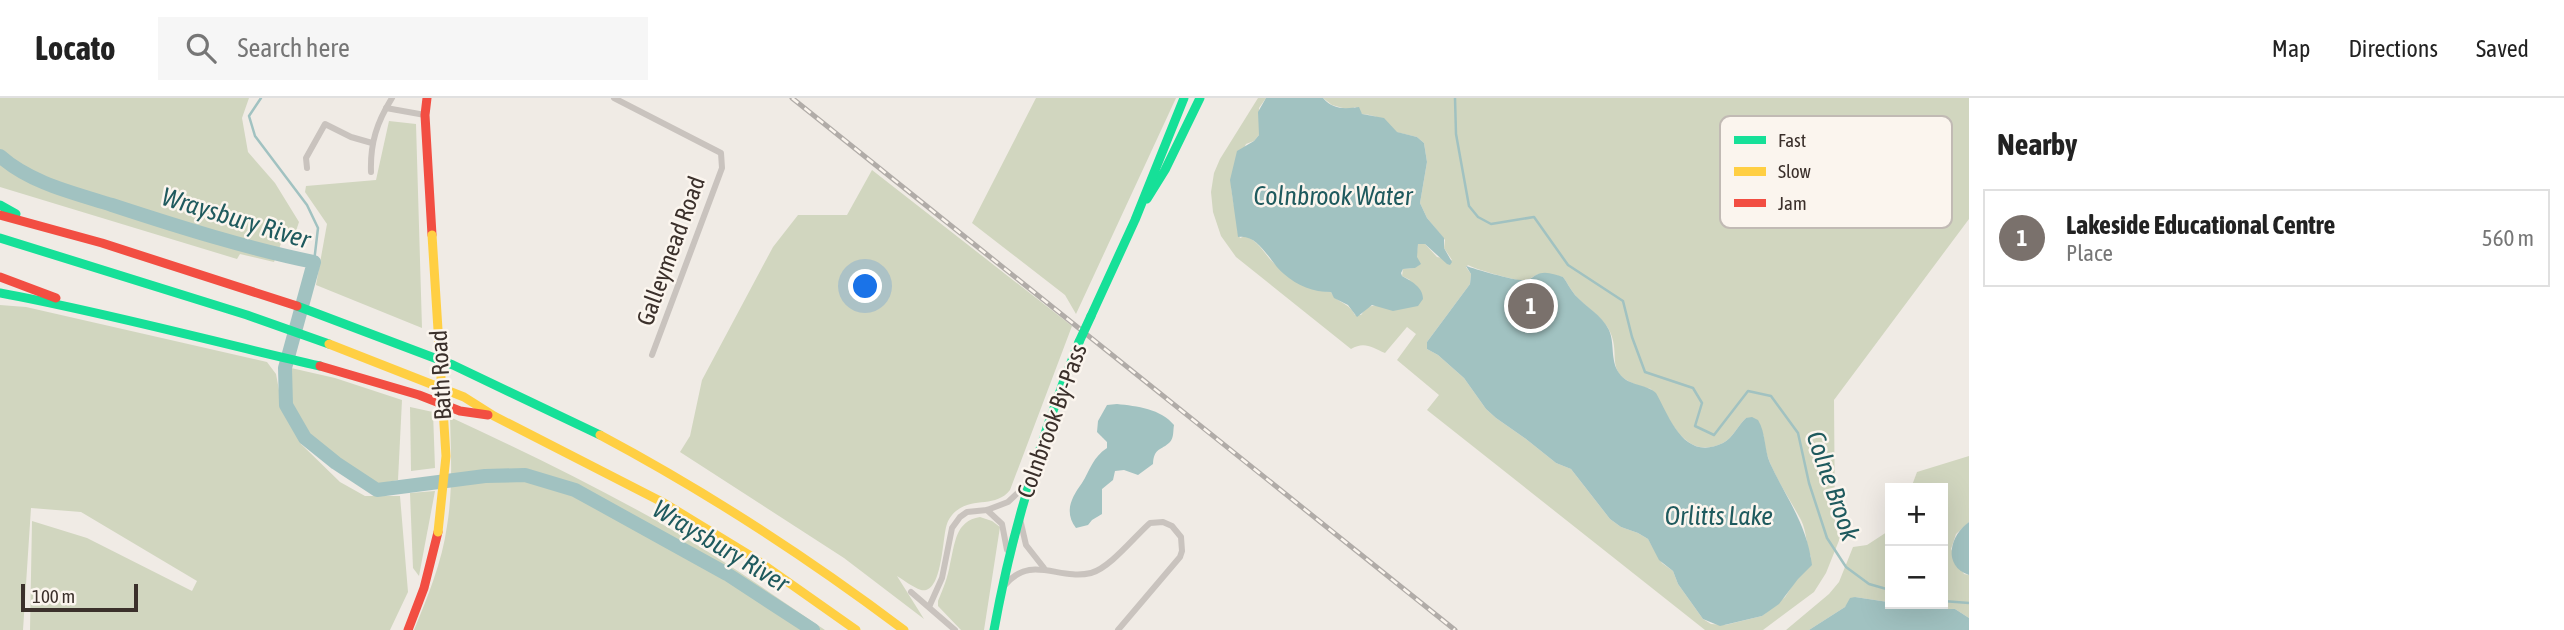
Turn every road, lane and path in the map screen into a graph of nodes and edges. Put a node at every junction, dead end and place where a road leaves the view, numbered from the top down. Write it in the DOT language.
graph roads {
  1 [pos="392,98"];
  2 [pos="427,98"];
  3 [pos="614,98"];
  4 [pos="1184,98"];
  5 [pos="1200,98"];
  6 [pos="386,108"];
  7 [pos="425,114"];
  8 [pos="372,143"];
  9 [pos="307,168"];
  10 [pos="371,172"];
  11 [pos="0,205"];
  12 [pos="0,215"];
  13 [pos="1135,220"];
  14 [pos="31,222"];
  15 [pos="0,238"];
  16 [pos="0,277"];
  17 [pos="0,293"];
  18 [pos="85,309"];
  19 [pos="652,355"];
  20 [pos="494,416"];
  21 [pos="1028,482"];
  22 [pos="987,510"];
  23 [pos="1019,513"];
  24 [pos="1008,555"];
  25 [pos="1044,568"];
  26 [pos="1000,590"];
  27 [pos="911,592"];
  28 [pos="929,607"];
  29 [pos="408,630"];
  30 [pos="856,630"];
  31 [pos="904,630"];
  32 [pos="955,630"];
  33 [pos="994,630"];
  34 [pos="1118,630"];
  1 -- 6 [label="street"];
  2 -- 7 [label="main road, Bath Road"];
  3 -- 19 [label="street, Galleymead Road"];
  4 -- 13 [label="main road, Colnbrook By-Pass"];
  5 -- 13 [label="main road, Colnbrook By-Pass"];
  6 -- 7 [label="street"];
  6 -- 8 [label="street"];
  7 -- 29 [label="main road, Bath Road, bridge"];
  8 -- 9 [label="street"];
  8 -- 10 [label="street"];
  11 -- 14 [label="main road"];
  12 -- 14 [label="main road"];
  13 -- 21 [label="main road, Colnbrook By-Pass, bridge"];
  14 -- 31 [label="main road"];
  15 -- 20 [label="main road"];
  16 -- 18 [label="main road"];
  17 -- 18 [label="main road"];
  18 -- 20 [label="main road"];
  20 -- 30 [label="main road"];
  21 -- 22 [label="street"];
  21 -- 23 [label="main road, Colnbrook By-Pass"];
  22 -- 24 [label="street"];
  22 -- 28 [label="street"];
  23 -- 24 [label="main road, Colnbrook By-Pass"];
  23 -- 25 [label="street"];
  24 -- 26 [label="main road, Colnbrook By-Pass"];
  25 -- 26 [label="street"];
  25 -- 34 [label="street"];
  26 -- 33 [label="main road, Colnbrook By-Pass"];
  27 -- 28 [label="street"];
  28 -- 32 [label="street"];
}
